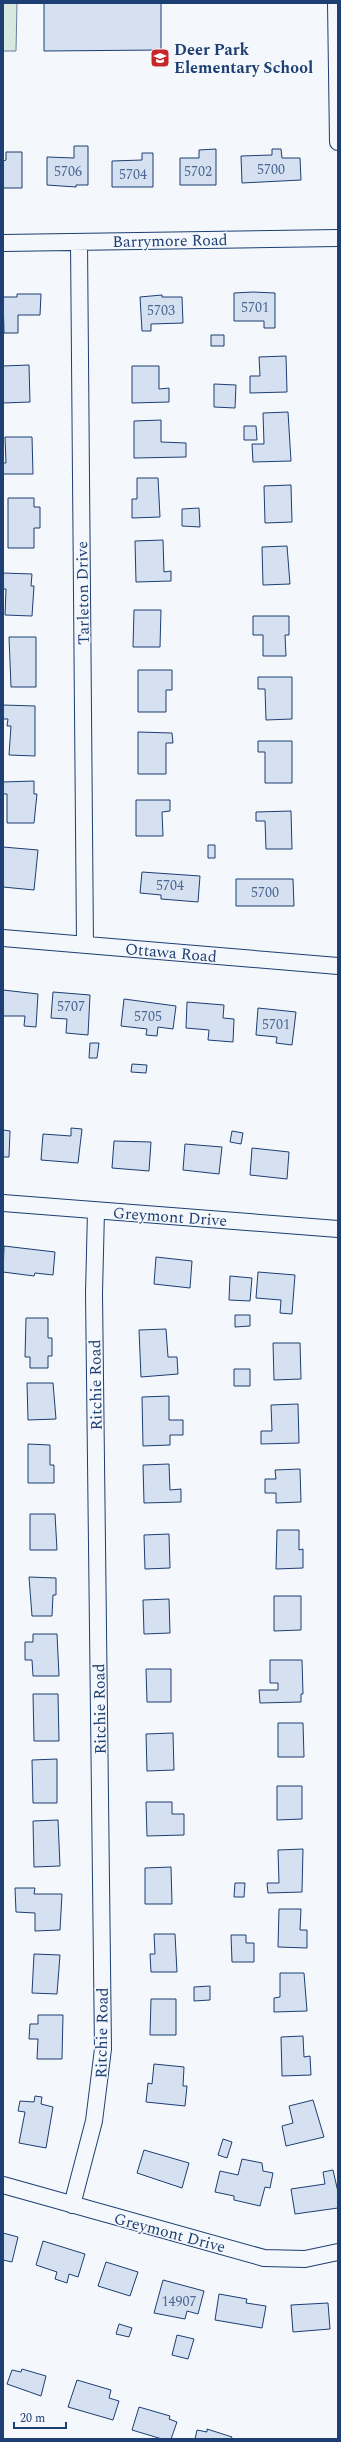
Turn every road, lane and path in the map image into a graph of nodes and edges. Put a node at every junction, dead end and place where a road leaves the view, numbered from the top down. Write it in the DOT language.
graph roads {
  1 [pos="336,3"];
  2 [pos="338,142"];
  3 [pos="338,238"];
  4 [pos="79,242"];
  5 [pos="3,243"];
  6 [pos="3,938"];
  7 [pos="85,945"];
  8 [pos="338,966"];
  9 [pos="3,1203"];
  10 [pos="96,1211"];
  11 [pos="338,1229"];
  12 [pos="3,2185"];
  13 [pos="72,2205"];
  14 [pos="338,2252"];
  1 -- 2 [label="street"];
  3 -- 4 [label="street, Barrymore Road"];
  4 -- 5 [label="street, Barrymore Road"];
  4 -- 7 [label="street, Tarleton Drive"];
  6 -- 7 [label="street, Ottawa Road"];
  7 -- 8 [label="street, Ottawa Road"];
  9 -- 10 [label="street, Greymont Drive"];
  10 -- 11 [label="street, Greymont Drive"];
  10 -- 13 [label="street, Ritchie Road"];
  12 -- 13 [label="street, Greymont Drive"];
  13 -- 14 [label="street, Greymont Drive"];
}
